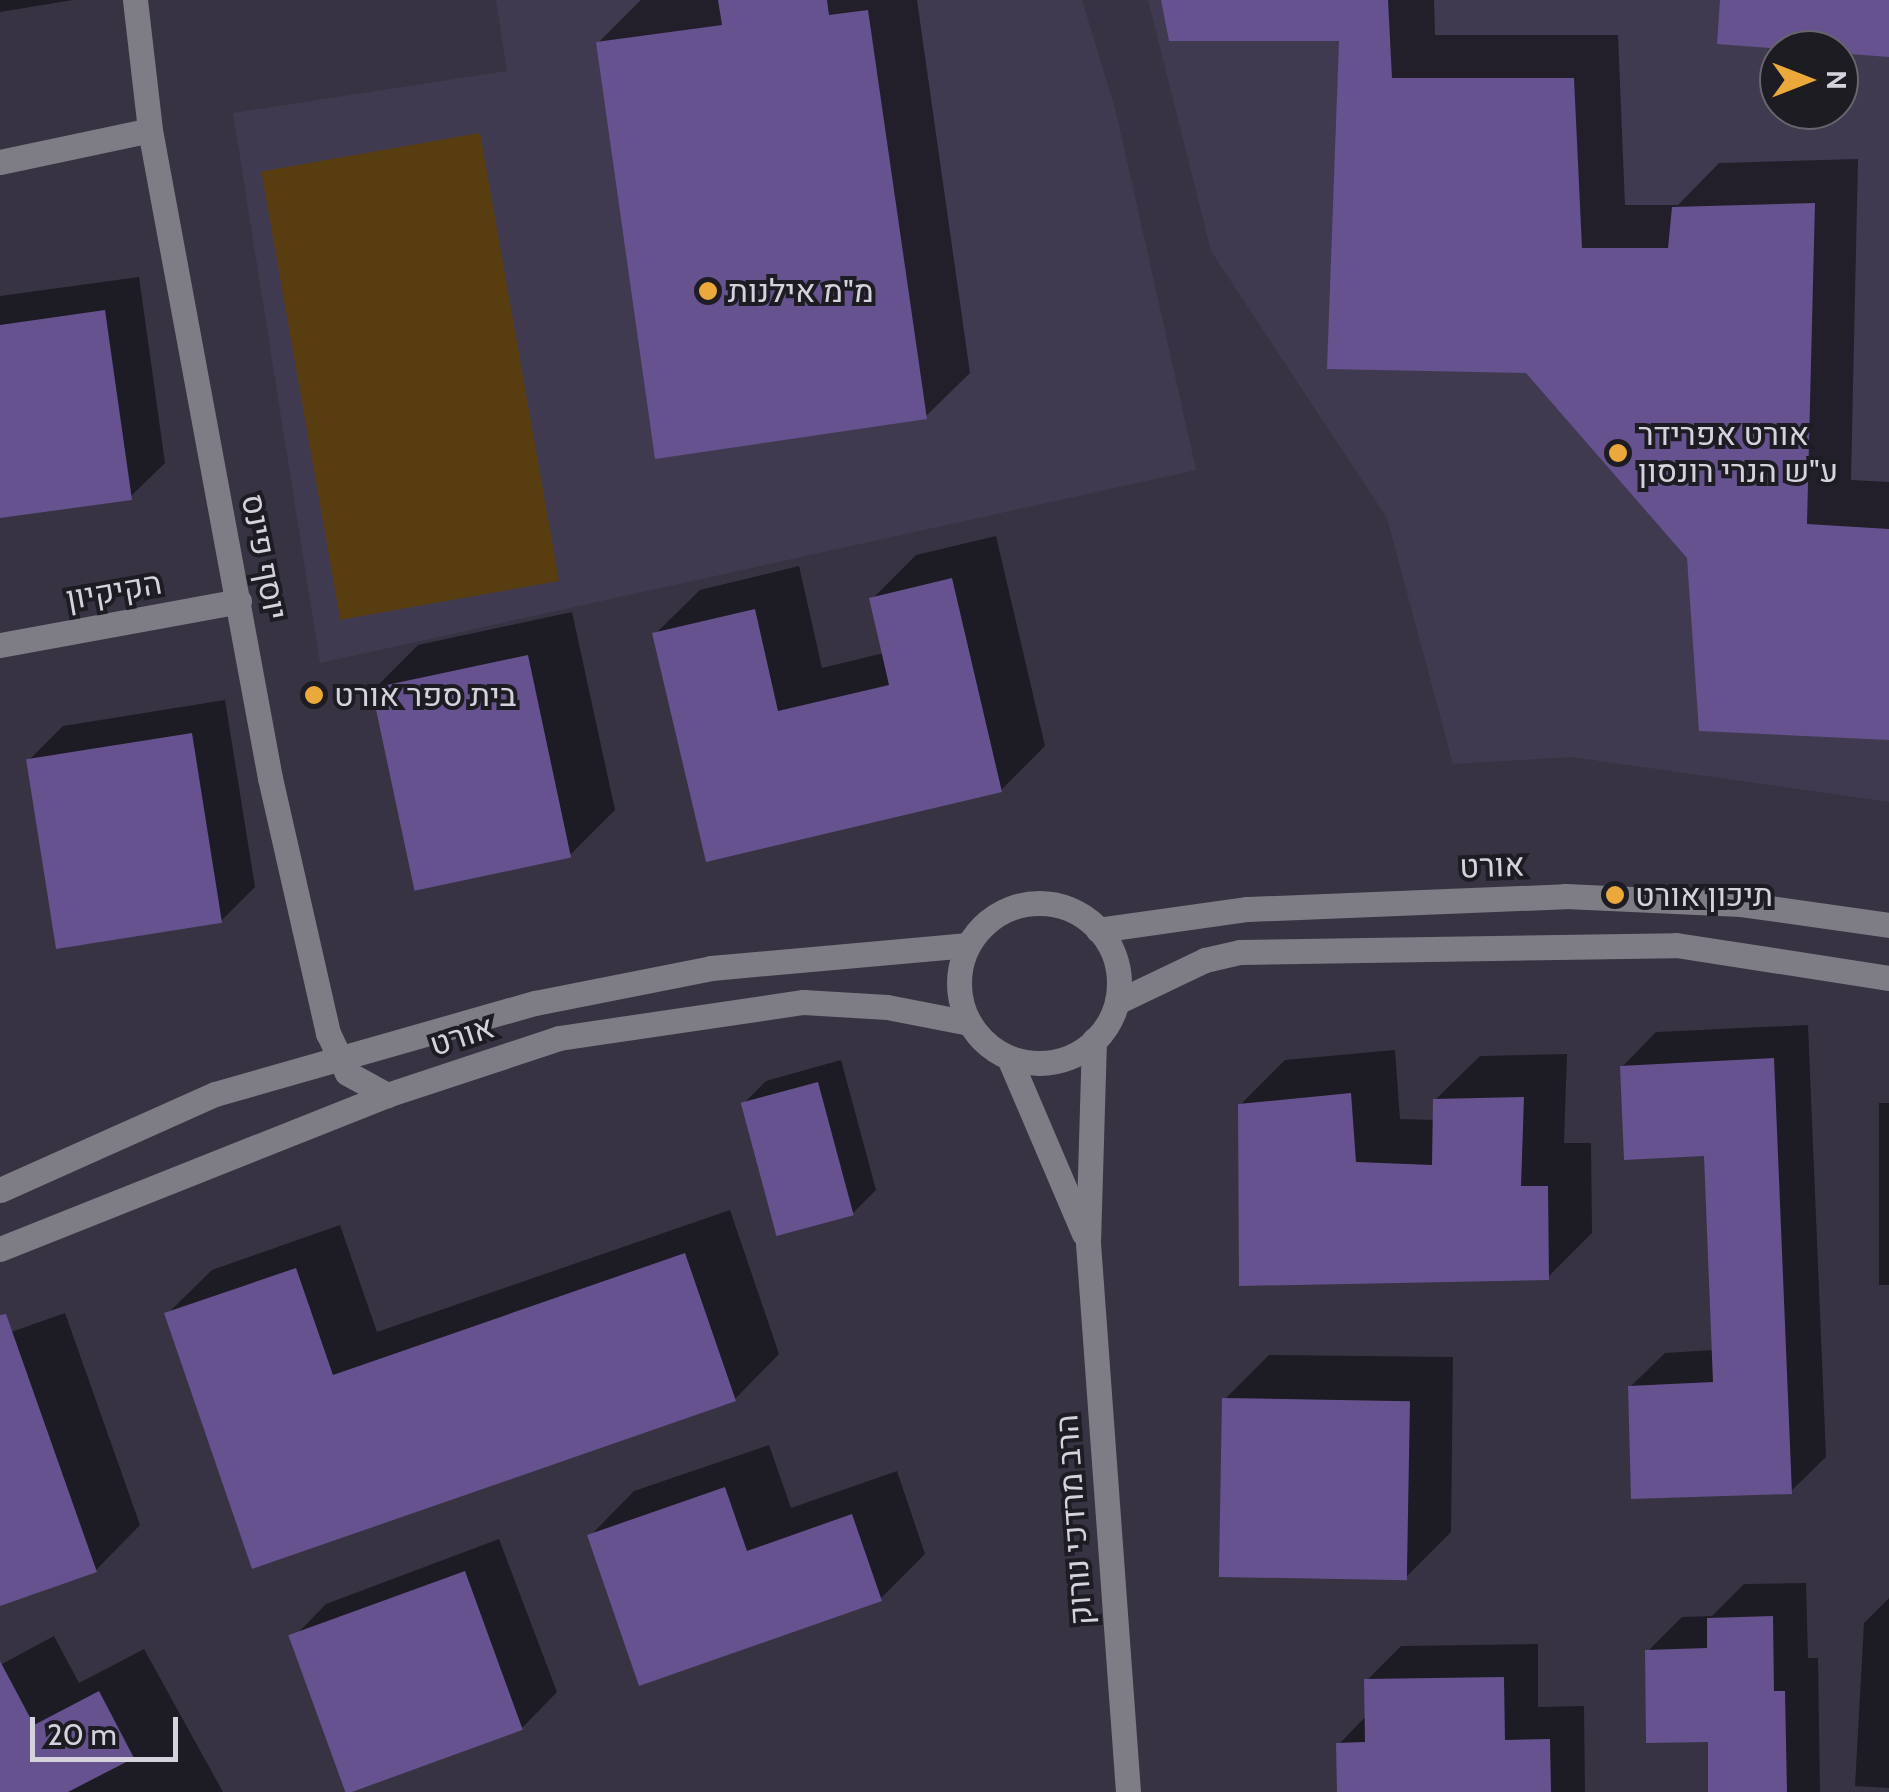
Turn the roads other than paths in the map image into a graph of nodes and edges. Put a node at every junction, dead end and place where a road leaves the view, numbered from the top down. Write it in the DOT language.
graph roads {
  1 [pos="135,0"];
  2 [pos="150,130"];
  3 [pos="0,162"];
  4 [pos="239,601"];
  5 [pos="0,645"];
  6 [pos="1889,926"];
  7 [pos="1098,930"];
  8 [pos="968,945"];
  9 [pos="1889,978"];
  10 [pos="1117,1002"];
  11 [pos="970,1024"];
  12 [pos="1094,1040"];
  13 [pos="334,1056"];
  14 [pos="1009,1058"];
  15 [pos="387,1095"];
  16 [pos="0,1190"];
  17 [pos="1088,1243"];
  18 [pos="0,1249"];
  19 [pos="1128,1792"];
  1 -- 2 [label="street, יוסף פינס"];
  2 -- 3 [label="street"];
  2 -- 4 [label="street, יוסף פינס"];
  4 -- 5 [label="street, הקיקיון"];
  4 -- 13 [label="street, יוסף פינס"];
  6 -- 7 [label="street, אורט"];
  7 -- 8 [label="street"];
  7 -- 10 [label="street"];
  8 -- 11 [label="street"];
  8 -- 13 [label="street, אורט"];
  9 -- 10 [label="street"];
  10 -- 12 [label="street"];
  11 -- 14 [label="street"];
  11 -- 15 [label="street, אורט"];
  12 -- 14 [label="street"];
  12 -- 17 [label="street, הרב מרדכי נורוק"];
  13 -- 15 [label="street"];
  13 -- 16 [label="street, אורט"];
  14 -- 17 [label="street, הרב מרדכי נורוק"];
  15 -- 18 [label="street, אורט"];
  17 -- 19 [label="street, הרב מרדכי נורוק"];
}
